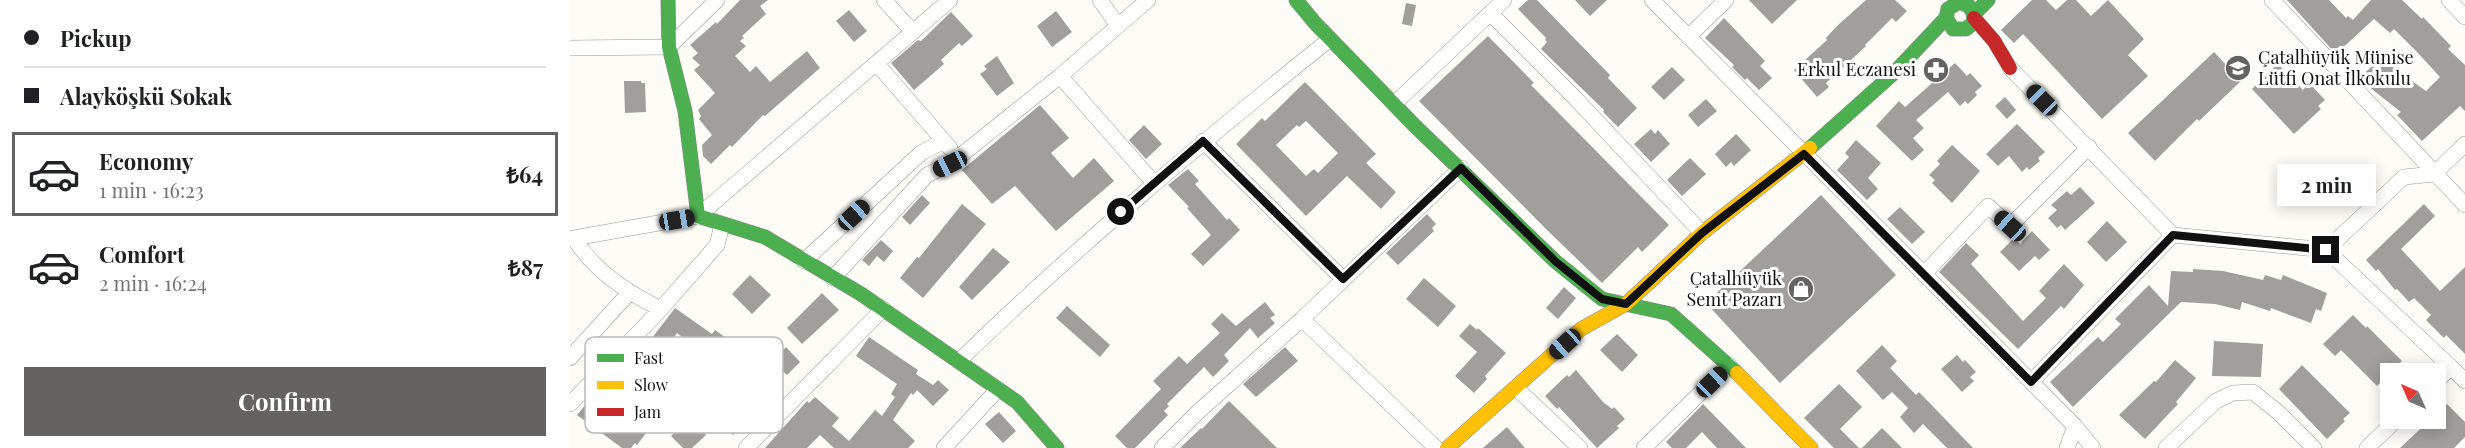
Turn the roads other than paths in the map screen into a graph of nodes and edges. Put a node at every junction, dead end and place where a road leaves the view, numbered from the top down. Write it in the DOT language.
graph roads {
  1 [pos="668,0"];
  2 [pos="717,0"];
  3 [pos="884,0"];
  4 [pos="950,0"];
  5 [pos="1100,0"];
  6 [pos="1148,0"];
  7 [pos="1296,0"];
  8 [pos="1504,0"];
  9 [pos="1652,0"];
  10 [pos="1726,0"];
  11 [pos="1937,0"];
  12 [pos="1988,0"];
  13 [pos="2272,0"];
  14 [pos="2449,0"];
  15 [pos="1961,1"];
  16 [pos="1490,13"];
  17 [pos="1946,15"];
  18 [pos="1974,16"];
  19 [pos="2465,17"];
  20 [pos="1118,26"];
  21 [pos="914,32"];
  22 [pos="1952,36"];
  23 [pos="1688,37"];
  24 [pos="1330,39"];
  25 [pos="669,47"];
  26 [pos="570,48"];
  27 [pos="878,64"];
  28 [pos="2010,68"];
  29 [pos="1895,72"];
  30 [pos="1060,76"];
  31 [pos="1394,104"];
  32 [pos="944,141"];
  33 [pos="1203,141"];
  34 [pos="2465,144"];
  35 [pos="2089,147"];
  36 [pos="1804,154"];
  37 [pos="957,157"];
  38 [pos="1461,168"];
  39 [pos="2434,174"];
  40 [pos="1154,183"];
  41 [pos="2465,205"];
  42 [pos="698,216"];
  43 [pos="722,225"];
  44 [pos="1702,233"];
  45 [pos="2173,235"];
  46 [pos="572,237"];
  47 [pos="2326,250"];
  48 [pos="804,261"];
  49 [pos="1924,274"];
  50 [pos="833,278"];
  51 [pos="1343,279"];
  52 [pos="629,293"];
  53 [pos="1626,304"];
  54 [pos="661,309"];
  55 [pos="883,309"];
  56 [pos="1302,319"];
  57 [pos="589,337"];
  58 [pos="634,337"];
  59 [pos="585,341"];
  60 [pos="570,358"];
  61 [pos="959,361"];
  62 [pos="1730,365"];
  63 [pos="2451,367"];
  64 [pos="2446,372"];
  65 [pos="2465,381"];
  66 [pos="2031,382"];
  67 [pos="585,388"];
  68 [pos="998,389"];
  69 [pos="1516,389"];
  70 [pos="570,404"];
  71 [pos="783,410"];
  72 [pos="2075,426"];
  73 [pos="2386,429"];
  74 [pos="761,433"];
  75 [pos="746,448"];
  76 [pos="944,448"];
  77 [pos="1057,448"];
  78 [pos="1162,448"];
  79 [pos="1436,448"];
  80 [pos="1447,448"];
  81 [pos="1580,448"];
  82 [pos="1644,448"];
  83 [pos="1811,448"];
  84 [pos="2067,448"];
  85 [pos="2093,448"];
  86 [pos="2166,448"];
  87 [pos="2314,448"];
  88 [pos="2367,448"];
  1 -- 25 [label="street"];
  2 -- 25 [label="street"];
  3 -- 21 [label="street"];
  4 -- 21 [label="street"];
  5 -- 20 [label="street"];
  6 -- 20 [label="street"];
  7 -- 24 [label="street"];
  8 -- 16 [label="street"];
  9 -- 23 [label="street"];
  10 -- 23 [label="street"];
  11 -- 17 [label="street"];
  12 -- 18 [label="street"];
  13 -- 39 [label="street"];
  14 -- 19 [label="street"];
  15 -- 17 [label="street"];
  15 -- 18 [label="street"];
  16 -- 31 [label="street"];
  16 -- 44 [label="street"];
  17 -- 22 [label="street"];
  17 -- 29 [label="street"];
  18 -- 22 [label="street"];
  18 -- 28 [label="street"];
  20 -- 30 [label="street"];
  21 -- 27 [label="street"];
  22 -- 28 [label="street"];
  22 -- 29 [label="street"];
  23 -- 36 [label="street"];
  24 -- 31 [label="street"];
  24 -- 33 [label="street"];
  25 -- 26 [label="street"];
  25 -- 42 [label="street"];
  27 -- 32 [label="street"];
  27 -- 42 [label="street"];
  28 -- 35 [label="street"];
  29 -- 36 [label="street"];
  30 -- 37 [label="street"];
  30 -- 40 [label="street"];
  31 -- 38 [label="street"];
  32 -- 37 [label="street"];
  32 -- 48 [label="street"];
  33 -- 40 [label="street"];
  33 -- 51 [label="street"];
  34 -- 39 [label="street"];
  35 -- 45 [label="street"];
  35 -- 49 [label="street"];
  36 -- 44 [label="street"];
  36 -- 49 [label="street"];
  37 -- 50 [label="street"];
  38 -- 51 [label="street"];
  38 -- 53 [label="street"];
  39 -- 41 [label="street"];
  39 -- 47 [label="street"];
  40 -- 61 [label="street"];
  42 -- 43 [label="street"];
  42 -- 46 [label="street"];
  43 -- 48 [label="street"];
  43 -- 54 [label="street"];
  44 -- 53 [label="street"];
  45 -- 47 [label="street"];
  45 -- 66 [label="street"];
  46 -- 52 [label="street"];
  47 -- 63 [label="street"];
  48 -- 50 [label="street"];
  49 -- 66 [label="street"];
  50 -- 55 [label="street"];
  51 -- 56 [label="street"];
  52 -- 54 [label="street"];
  52 -- 57 [label="street"];
  53 -- 62 [label="street"];
  53 -- 69 [label="street"];
  54 -- 58 [label="street"];
  55 -- 61 [label="street"];
  55 -- 71 [label="street"];
  56 -- 78 [label="street"];
  56 -- 79 [label="street"];
  59 -- 60 [label="street"];
  61 -- 68 [label="street"];
  62 -- 82 [label="street"];
  62 -- 83 [label="street"];
  63 -- 64 [label="street"];
  63 -- 65 [label="street"];
  66 -- 72 [label="street"];
  67 -- 70 [label="street"];
  68 -- 76 [label="street"];
  68 -- 77 [label="street"];
  69 -- 80 [label="street"];
  69 -- 81 [label="street"];
  72 -- 84 [label="street"];
  72 -- 85 [label="street"];
  73 -- 88 [label="street"];
  74 -- 75 [label="street"];
  86 -- 87 [label="street"];
}
